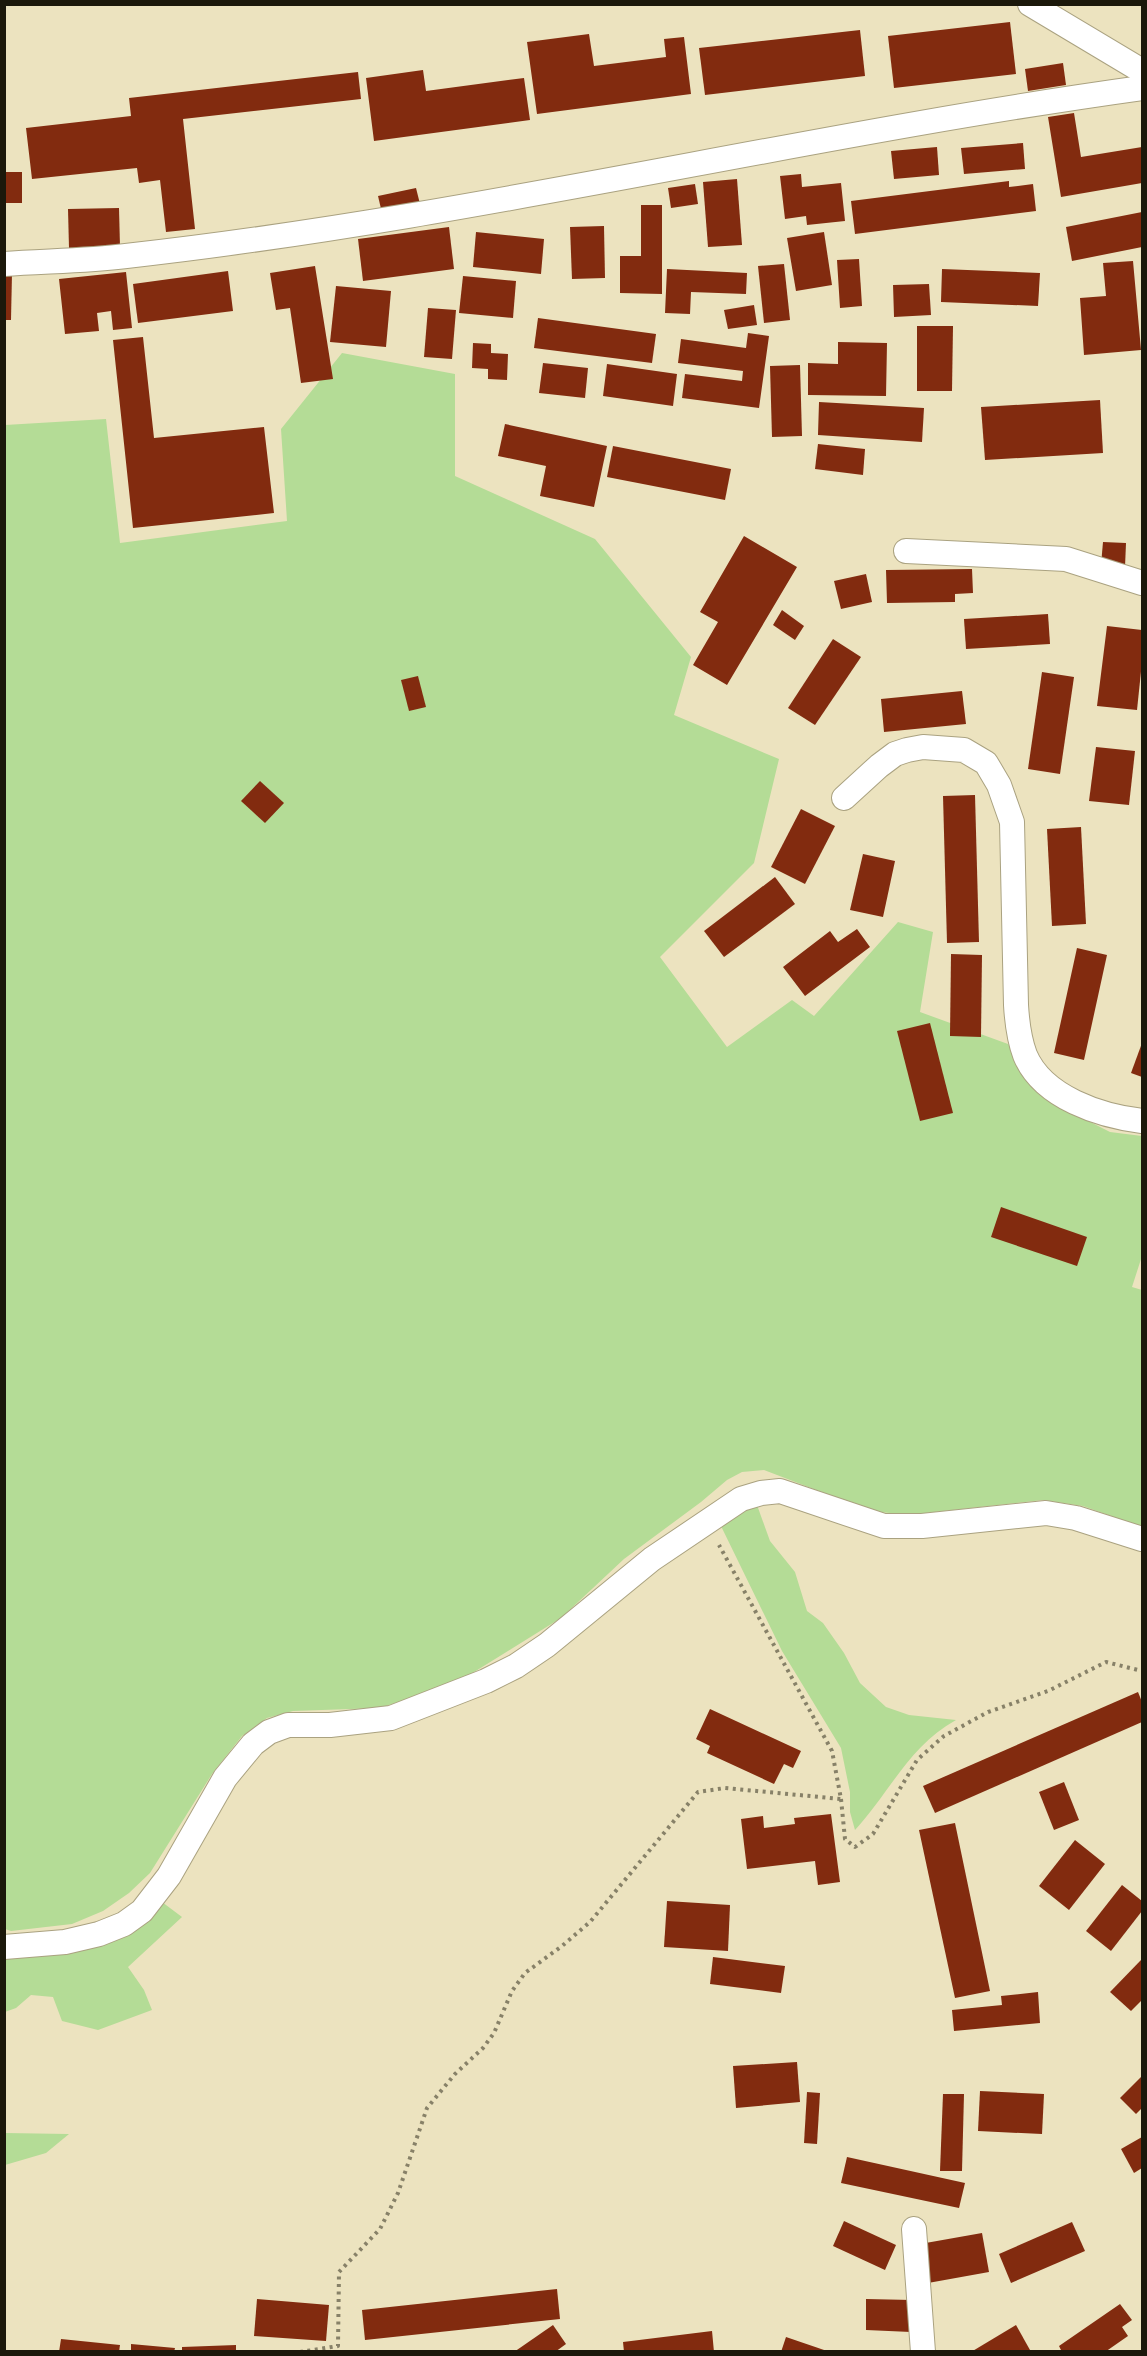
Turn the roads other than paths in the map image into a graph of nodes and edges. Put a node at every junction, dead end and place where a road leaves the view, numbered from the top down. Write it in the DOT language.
graph roads {
  1 [pos="1030,4"];
  2 [pos="1143,71"];
  3 [pos="1143,88"];
  4 [pos="4,264"];
  5 [pos="906,551"];
  6 [pos="1143,584"];
  7 [pos="844,798"];
  8 [pos="1143,1121"];
  9 [pos="1143,1539"];
  10 [pos="4,1947"];
  11 [pos="914,2229"];
  12 [pos="923,2352"];
  1 -- 2 [label="street"];
  3 -- 4 [label="street"];
  5 -- 6 [label="street"];
  7 -- 8 [label="street"];
  9 -- 10 [label="street"];
  11 -- 12 [label="street"];
}
